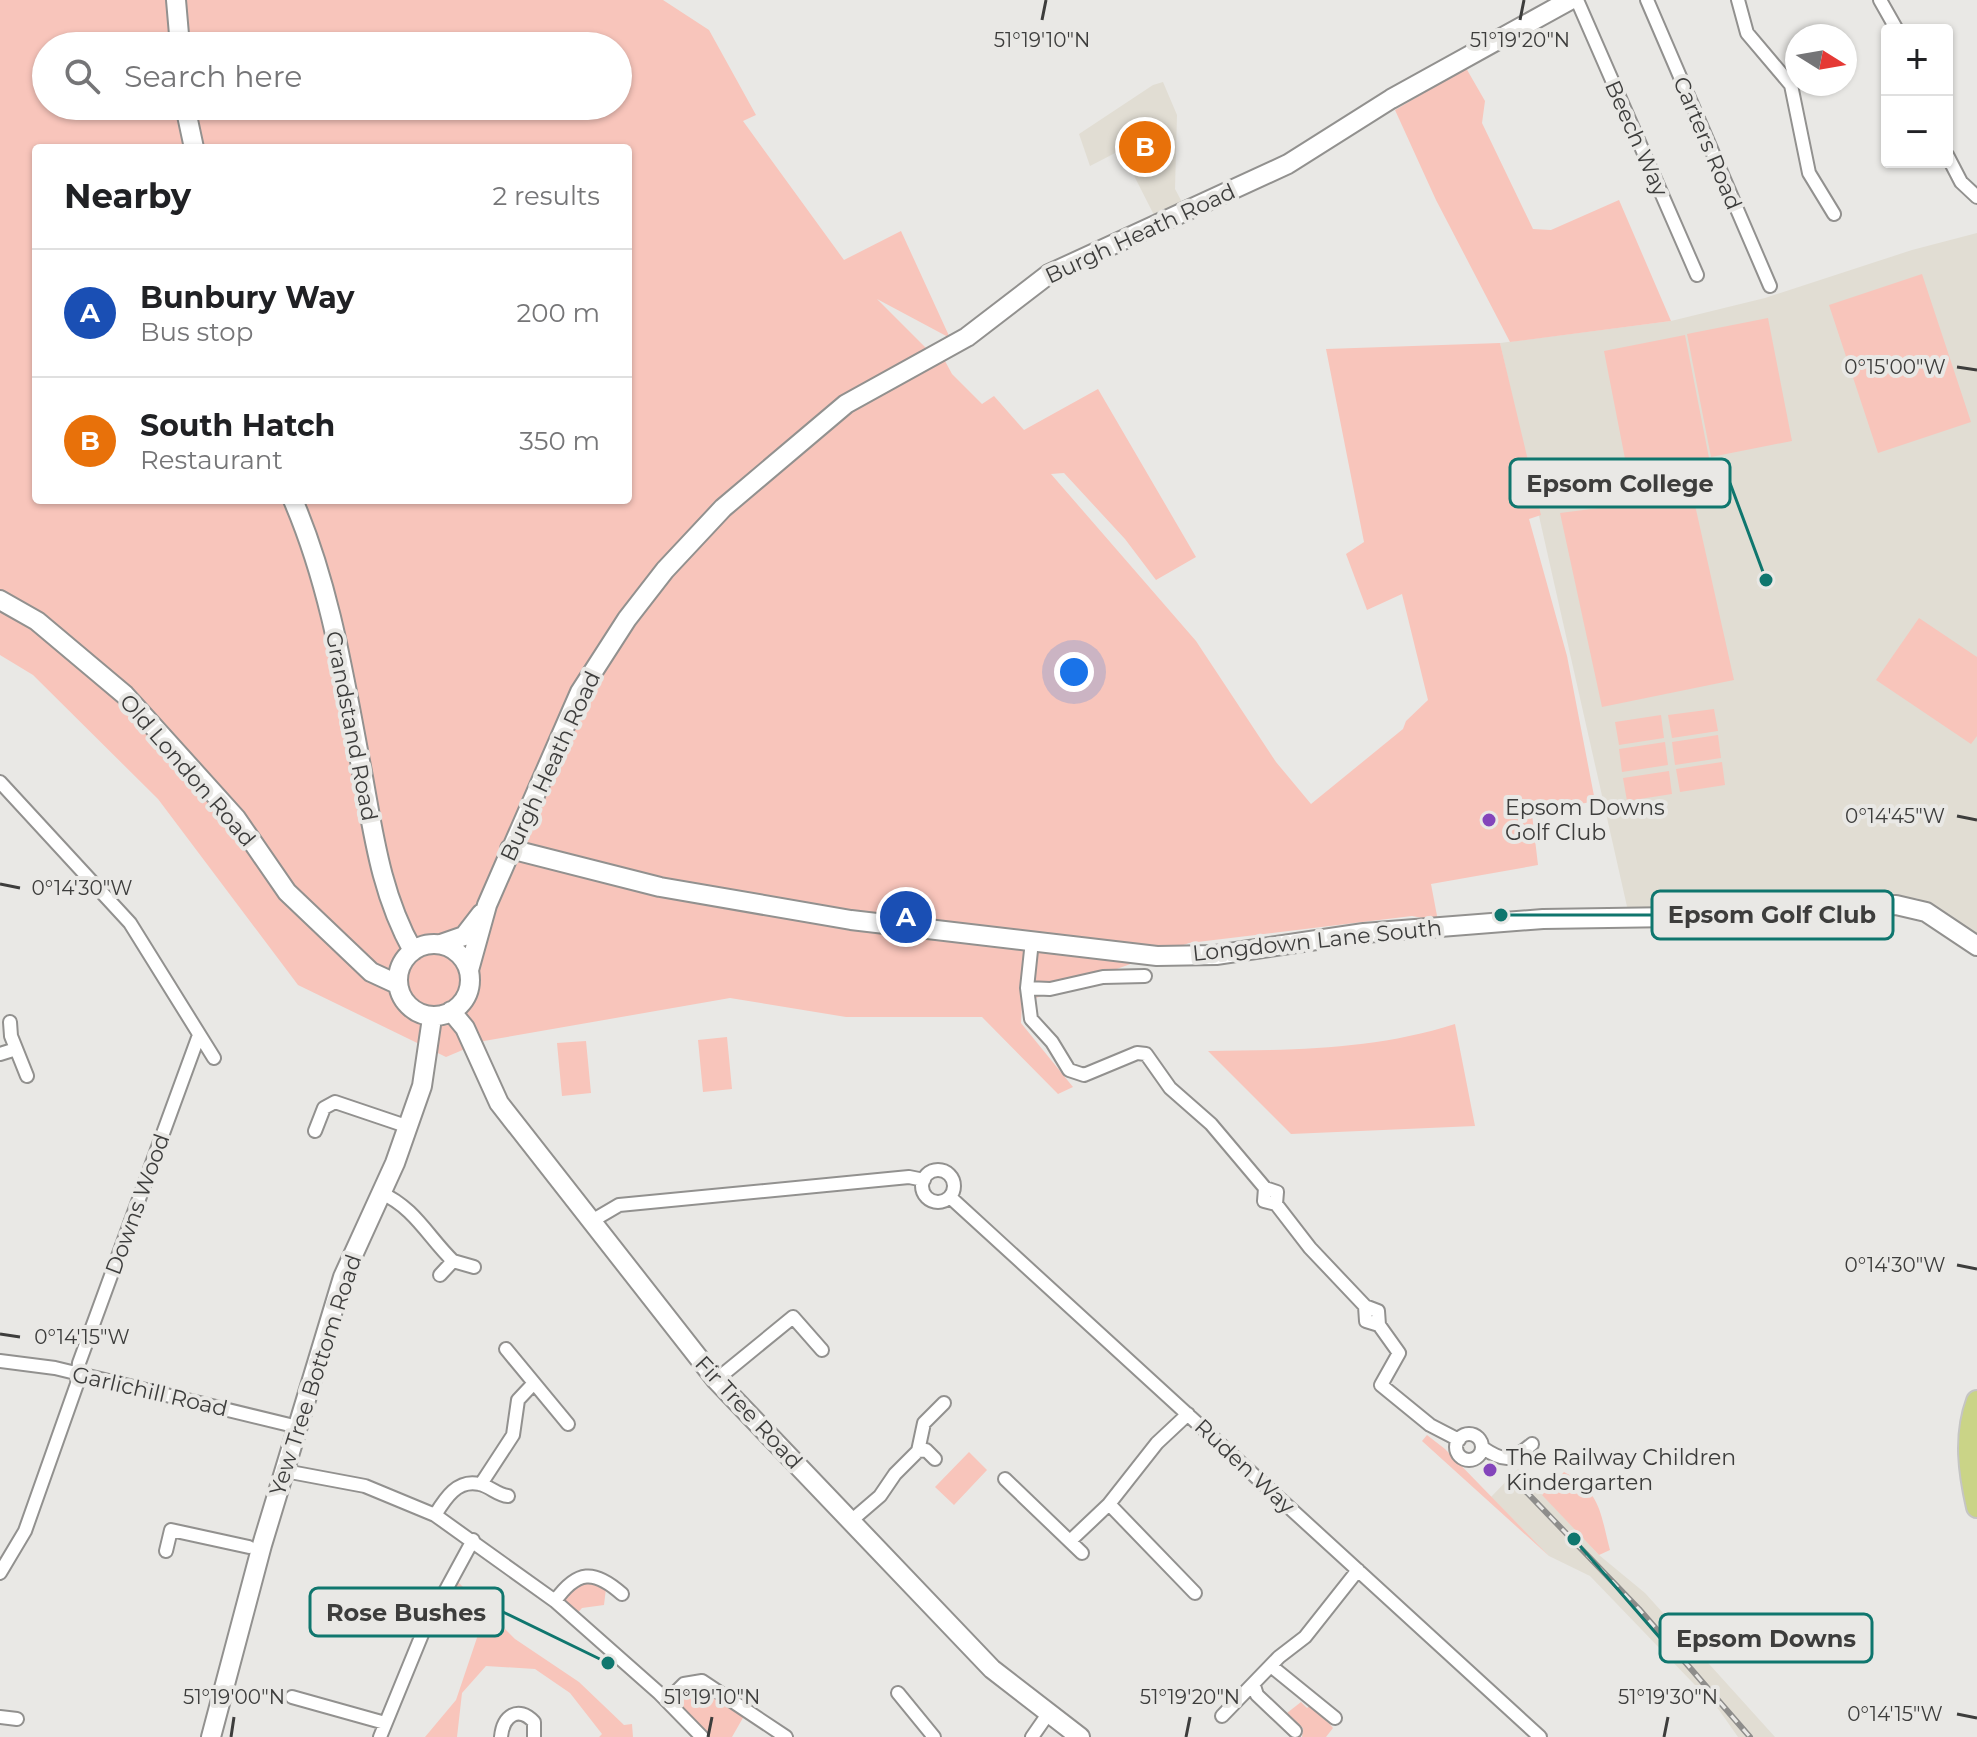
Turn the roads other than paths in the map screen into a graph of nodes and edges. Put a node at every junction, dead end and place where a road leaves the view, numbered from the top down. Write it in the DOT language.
graph roads {
  1 [pos="176,0"];
  2 [pos="1570,0"];
  3 [pos="1577,0"];
  4 [pos="1647,0"];
  5 [pos="1738,0"];
  6 [pos="1880,0"];
  7 [pos="1894,24"];
  8 [pos="179,32"];
  9 [pos="188,120"];
  10 [pos="193,144"];
  11 [pos="1953,167"];
  12 [pos="1977,197"];
  13 [pos="1834,214"];
  14 [pos="1697,275"];
  15 [pos="1770,286"];
  16 [pos="295,504"];
  17 [pos="0,600"];
  18 [pos="0,782"];
  19 [pos="510,849"];
  20 [pos="487,905"];
  21 [pos="1032,941"];
  22 [pos="441,944"];
  23 [pos="1977,946"];
  24 [pos="413,951"];
  25 [pos="469,970"];
  26 [pos="1145,976"];
  27 [pos="397,984"];
  28 [pos="1027,988"];
  29 [pos="468,995"];
  30 [pos="451,1011"];
  31 [pos="432,1018"];
  32 [pos="10,1022"];
  33 [pos="199,1035"];
  34 [pos="471,1042"];
  35 [pos="16,1049"];
  36 [pos="0,1054"];
  37 [pos="214,1058"];
  38 [pos="27,1076"];
  39 [pos="409,1127"];
  40 [pos="315,1131"];
  41 [pos="924,1180"];
  42 [pos="381,1193"];
  43 [pos="950,1197"];
  44 [pos="590,1222"];
  45 [pos="453,1261"];
  46 [pos="474,1267"];
  47 [pos="440,1275"];
  48 [pos="506,1349"];
  49 [pos="822,1350"];
  50 [pos="0,1361"];
  51 [pos="78,1374"];
  52 [pos="716,1380"];
  53 [pos="533,1384"];
  54 [pos="1977,1401"];
  55 [pos="944,1403"];
  56 [pos="1188,1414"];
  57 [pos="568,1424"];
  58 [pos="298,1427"];
  59 [pos="1459,1440"];
  60 [pos="1532,1444"];
  61 [pos="1483,1448"];
  62 [pos="918,1451"];
  63 [pos="935,1459"];
  64 [pos="285,1471"];
  65 [pos="1005,1479"];
  66 [pos="481,1484"];
  67 [pos="508,1496"];
  68 [pos="1109,1504"];
  69 [pos="1977,1507"];
  70 [pos="435,1515"];
  71 [pos="852,1520"];
  72 [pos="473,1540"];
  73 [pos="1070,1541"];
  74 [pos="249,1547"];
  75 [pos="166,1551"];
  76 [pos="1082,1553"];
  77 [pos="1358,1570"];
  78 [pos="0,1573"];
  79 [pos="1195,1593"];
  80 [pos="622,1594"];
  81 [pos="319,1600"];
  82 [pos="555,1601"];
  83 [pos="423,1632"];
  84 [pos="1271,1666"];
  85 [pos="1254,1686"];
  86 [pos="898,1693"];
  87 [pos="292,1697"];
  88 [pos="667,1701"];
  89 [pos="1048,1714"];
  90 [pos="1222,1716"];
  91 [pos="0,1717"];
  92 [pos="1335,1718"];
  93 [pos="17,1719"];
  94 [pos="385,1723"];
  95 [pos="1527,1725"];
  96 [pos="1295,1731"];
  97 [pos="211,1737"];
  98 [pos="380,1737"];
  99 [pos="501,1737"];
  100 [pos="534,1737"];
  101 [pos="702,1737"];
  102 [pos="786,1737"];
  103 [pos="934,1737"];
  104 [pos="1032,1737"];
  105 [pos="1080,1737"];
  106 [pos="1518,1737"];
  107 [pos="1540,1737"];
  1 -- 8 [label="main road"];
  2 -- 19 [label="main road, Burgh Heath Road"];
  3 -- 14 [label="street, Beech Way"];
  4 -- 15 [label="street, Carters Road"];
  5 -- 13 [label="street"];
  6 -- 7 [label="street"];
  9 -- 10 [label="main road"];
  11 -- 12 [label="street"];
  16 -- 24 [label="main road, Grandstand Road"];
  17 -- 27 [label="main road, Old London Road"];
  18 -- 33 [label="street"];
  19 -- 20 [label="main road, Burgh Heath Road"];
  19 -- 21 [label="main road, Longdown Lane South"];
  20 -- 22 [label="main road, Burgh Heath Road"];
  20 -- 25 [label="main road, Burgh Heath Road"];
  21 -- 23 [label="main road, Longdown Lane South"];
  21 -- 28 [label="street"];
  22 -- 24 [label="main road"];
  22 -- 25 [label="main road"];
  24 -- 27 [label="main road"];
  25 -- 29 [label="main road"];
  26 -- 28 [label="street"];
  27 -- 31 [label="main road"];
  28 -- 59 [label="street"];
  29 -- 30 [label="main road"];
  29 -- 34 [label="main road, Fir Tree Road"];
  30 -- 31 [label="main road"];
  30 -- 34 [label="main road, Fir Tree Road"];
  31 -- 39 [label="main road, Yew Tree Bottom Road"];
  32 -- 35 [label="street"];
  33 -- 37 [label="street"];
  33 -- 51 [label="street, Downs Wood"];
  34 -- 44 [label="main road, Fir Tree Road"];
  35 -- 36 [label="street"];
  35 -- 38 [label="street"];
  39 -- 40 [label="street"];
  39 -- 42 [label="main road, Yew Tree Bottom Road"];
  41 -- 43 [label="street, Ruden Way"];
  41 -- 43 [label="street, Ruden Way"];
  41 -- 44 [label="street, Ruden Way"];
  42 -- 45 [label="street"];
  42 -- 58 [label="main road, Yew Tree Bottom Road"];
  43 -- 56 [label="street, Ruden Way"];
  44 -- 52 [label="main road, Fir Tree Road"];
  45 -- 46 [label="street"];
  45 -- 47 [label="street"];
  48 -- 53 [label="street"];
  49 -- 52 [label="street"];
  50 -- 51 [label="street, Garlichill Road"];
  51 -- 58 [label="street, Garlichill Road"];
  51 -- 78 [label="street, Downs Wood"];
  52 -- 71 [label="main road, Fir Tree Road"];
  53 -- 57 [label="street"];
  53 -- 66 [label="street"];
  54 -- 69 [label="main road"];
  55 -- 62 [label="street"];
  56 -- 68 [label="street"];
  56 -- 77 [label="street, Ruden Way"];
  58 -- 64 [label="main road, Yew Tree Bottom Road"];
  59 -- 61 [label="street"];
  59 -- 61 [label="street"];
  60 -- 61 [label="street"];
  62 -- 63 [label="street"];
  62 -- 71 [label="street"];
  64 -- 70 [label="street"];
  64 -- 97 [label="main road, Yew Tree Bottom Road"];
  65 -- 73 [label="street"];
  66 -- 67 [label="street"];
  66 -- 70 [label="street"];
  68 -- 73 [label="street"];
  68 -- 79 [label="street"];
  70 -- 72 [label="street"];
  71 -- 89 [label="main road, Fir Tree Road"];
  72 -- 82 [label="street"];
  72 -- 83 [label="street"];
  73 -- 76 [label="street"];
  74 -- 75 [label="street"];
  77 -- 84 [label="street"];
  77 -- 95 [label="street, Ruden Way"];
  80 -- 82 [label="street"];
  81 -- 83 [label="street"];
  82 -- 88 [label="street"];
  83 -- 94 [label="street"];
  84 -- 85 [label="street"];
  84 -- 92 [label="street"];
  85 -- 90 [label="street"];
  85 -- 96 [label="street"];
  86 -- 103 [label="street"];
  87 -- 94 [label="street"];
  88 -- 101 [label="street"];
  88 -- 102 [label="street"];
  89 -- 104 [label="street"];
  89 -- 105 [label="main road, Fir Tree Road"];
  91 -- 93 [label="street"];
  94 -- 98 [label="street"];
  95 -- 106 [label="street"];
  95 -- 107 [label="street, Ruden Way"];
  99 -- 100 [label="street"];
}
